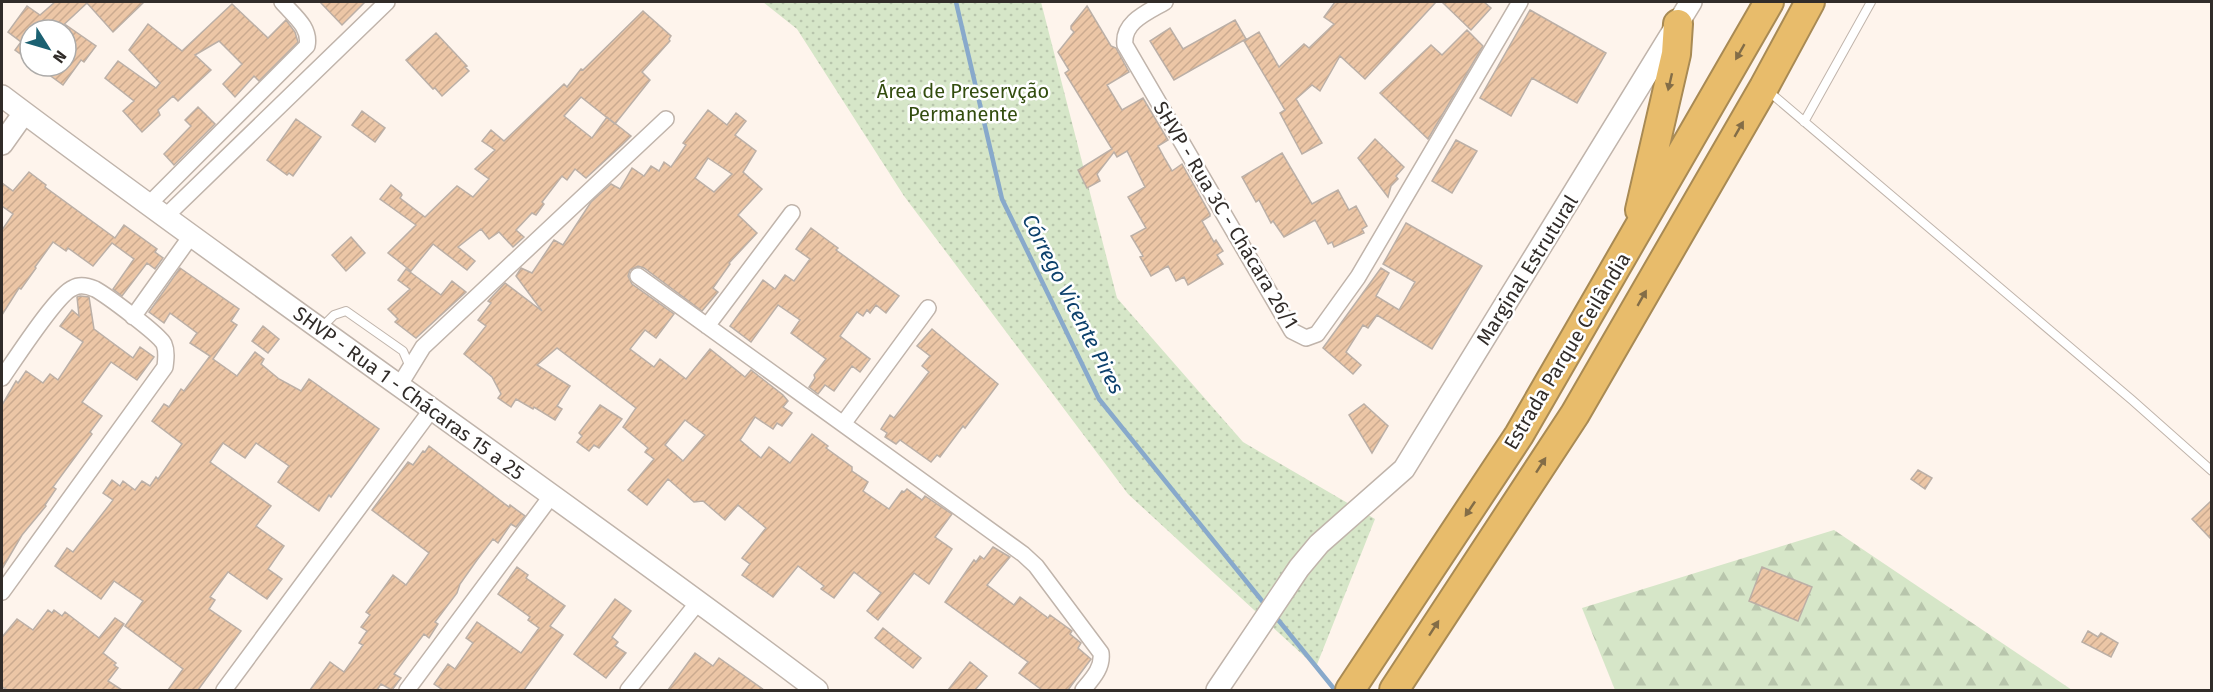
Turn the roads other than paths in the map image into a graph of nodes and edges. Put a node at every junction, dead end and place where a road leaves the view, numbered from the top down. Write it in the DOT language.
graph roads {
  1 [pos="282,2"];
  2 [pos="387,2"];
  3 [pos="1165,2"];
  4 [pos="1520,2"];
  5 [pos="1769,2"];
  6 [pos="1810,2"];
  7 [pos="1871,2"];
  8 [pos="1684,13"];
  9 [pos="1764,87"];
  10 [pos="2,96"];
  11 [pos="24,113"];
  12 [pos="666,119"];
  13 [pos="1804,122"];
  14 [pos="2,144"];
  15 [pos="157,211"];
  16 [pos="792,213"];
  17 [pos="190,236"];
  18 [pos="1633,239"];
  19 [pos="638,276"];
  20 [pos="928,308"];
  21 [pos="133,317"];
  22 [pos="707,326"];
  23 [pos="320,329"];
  24 [pos="405,377"];
  25 [pos="2,378"];
  26 [pos="432,409"];
  27 [pos="843,424"];
  28 [pos="2211,471"];
  29 [pos="552,495"];
  30 [pos="2,592"];
  31 [pos="699,601"];
  32 [pos="1398,684"];
  33 [pos="224,690"];
  34 [pos="407,690"];
  35 [pos="628,690"];
  36 [pos="817,690"];
  37 [pos="1083,690"];
  38 [pos="1217,690"];
  39 [pos="1350,690"];
  1 -- 15 [label="street"];
  2 -- 15 [label="street"];
  3 -- 4 [label="street, SHVP - Rua 3C - Chácara 26/1"];
  5 -- 18 [label="highway, Estrada Parque Ceilândia, one-way"];
  6 -- 9 [label="highway, Estrada Parque Ceilândia"];
  7 -- 13 [label="lane"];
  8 -- 18 [label="highway, one-way"];
  8 -- 38 [label="street, Marginal Estrutural"];
  9 -- 13 [label="lane"];
  32 -- 9 [label="highway, Estrada Parque Ceilândia, one-way"];
  10 -- 11 [label="street, SHVP - Rua 1 - Chácaras 15 a 25"];
  11 -- 14 [label="street"];
  11 -- 15 [label="street, SHVP - Rua 1 - Chácaras 15 a 25"];
  12 -- 24 [label="street"];
  13 -- 28 [label="lane"];
  15 -- 17 [label="street, SHVP - Rua 1 - Chácaras 15 a 25"];
  16 -- 22 [label="street"];
  17 -- 21 [label="street"];
  17 -- 23 [label="street, SHVP - Rua 1 - Chácaras 15 a 25"];
  18 -- 39 [label="highway, Estrada Parque Ceilândia, one-way"];
  19 -- 22 [label="street"];
  20 -- 27 [label="street"];
  21 -- 25 [label="street"];
  21 -- 30 [label="street"];
  22 -- 27 [label="street"];
  23 -- 24 [label="street, SHVP - Rua 1 - Chácaras 15 a 25"];
  23 -- 24 [label="lane"];
  24 -- 26 [label="street, SHVP - Rua 1 - Chácaras 15 a 25"];
  26 -- 29 [label="street, SHVP - Rua 1 - Chácaras 15 a 25"];
  26 -- 33 [label="street"];
  27 -- 37 [label="street"];
  29 -- 31 [label="street, SHVP - Rua 1 - Chácaras 15 a 25"];
  29 -- 34 [label="street"];
  31 -- 35 [label="street"];
  31 -- 36 [label="street, SHVP - Rua 1 - Chácaras 15 a 25"];
}
